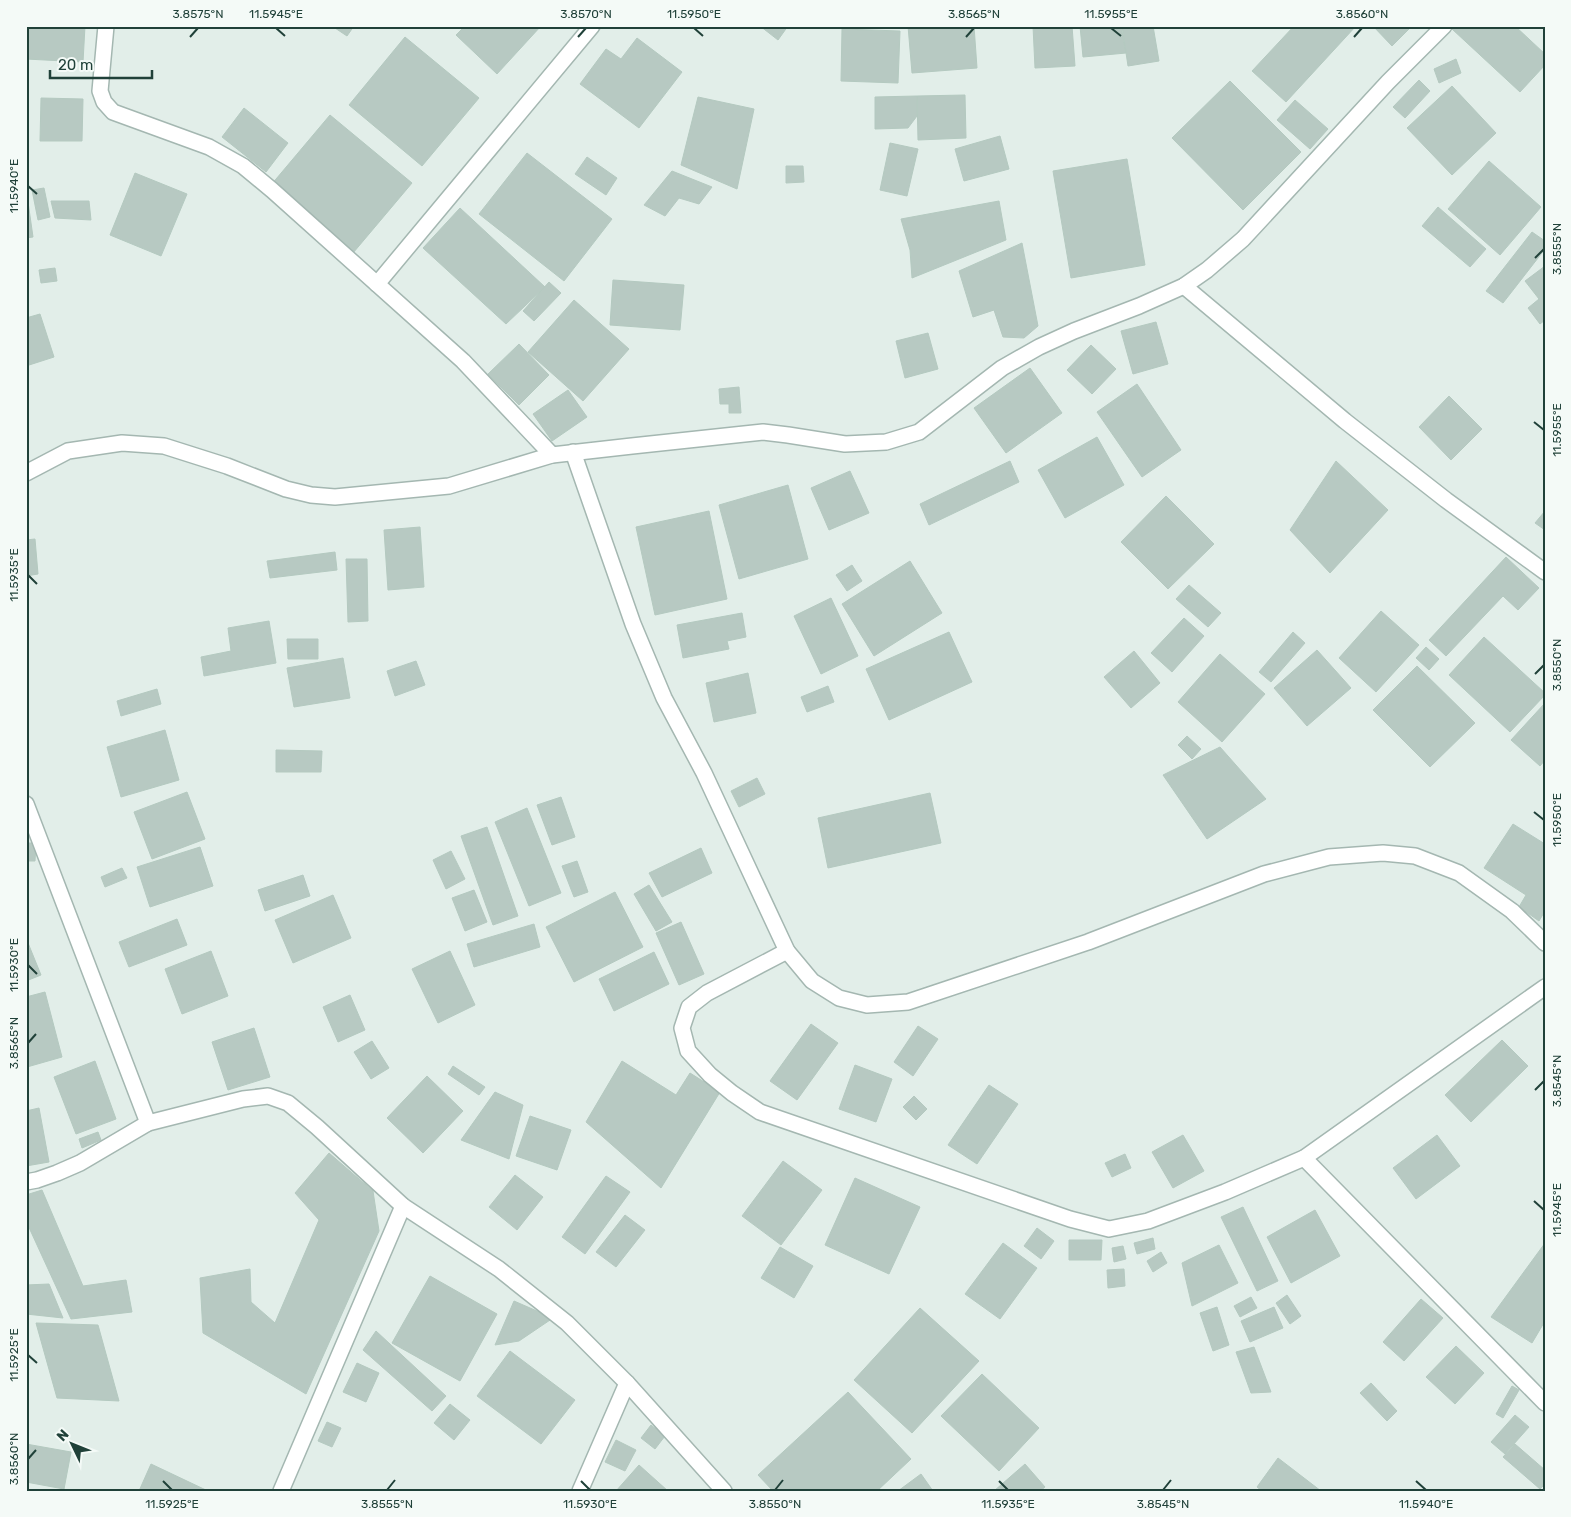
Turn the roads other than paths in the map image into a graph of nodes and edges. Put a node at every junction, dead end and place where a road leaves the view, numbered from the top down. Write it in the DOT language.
graph roads {
  1 [pos="106,26"];
  2 [pos="592,26"];
  3 [pos="1444,26"];
  4 [pos="377,284"];
  5 [pos="1184,286"];
  6 [pos="573,452"];
  7 [pos="552,455"];
  8 [pos="26,473"];
  9 [pos="1545,572"];
  10 [pos="26,804"];
  11 [pos="1545,943"];
  12 [pos="787,951"];
  13 [pos="1545,987"];
  14 [pos="148,1123"];
  15 [pos="1304,1158"];
  16 [pos="26,1182"];
  17 [pos="403,1206"];
  18 [pos="627,1383"];
  19 [pos="1545,1404"];
  20 [pos="281,1491"];
  21 [pos="580,1491"];
  22 [pos="724,1491"];
  1 -- 4 [label="street"];
  2 -- 4 [label="street"];
  3 -- 5 [label="street"];
  4 -- 7 [label="street"];
  5 -- 6 [label="street"];
  5 -- 9 [label="street"];
  6 -- 7 [label="street"];
  6 -- 12 [label="street"];
  7 -- 8 [label="street"];
  10 -- 14 [label="street"];
  11 -- 12 [label="street"];
  12 -- 15 [label="street"];
  13 -- 15 [label="street"];
  14 -- 16 [label="street"];
  14 -- 17 [label="street"];
  15 -- 19 [label="street"];
  17 -- 18 [label="street"];
  17 -- 20 [label="street"];
  18 -- 21 [label="street"];
  18 -- 22 [label="street"];
}
